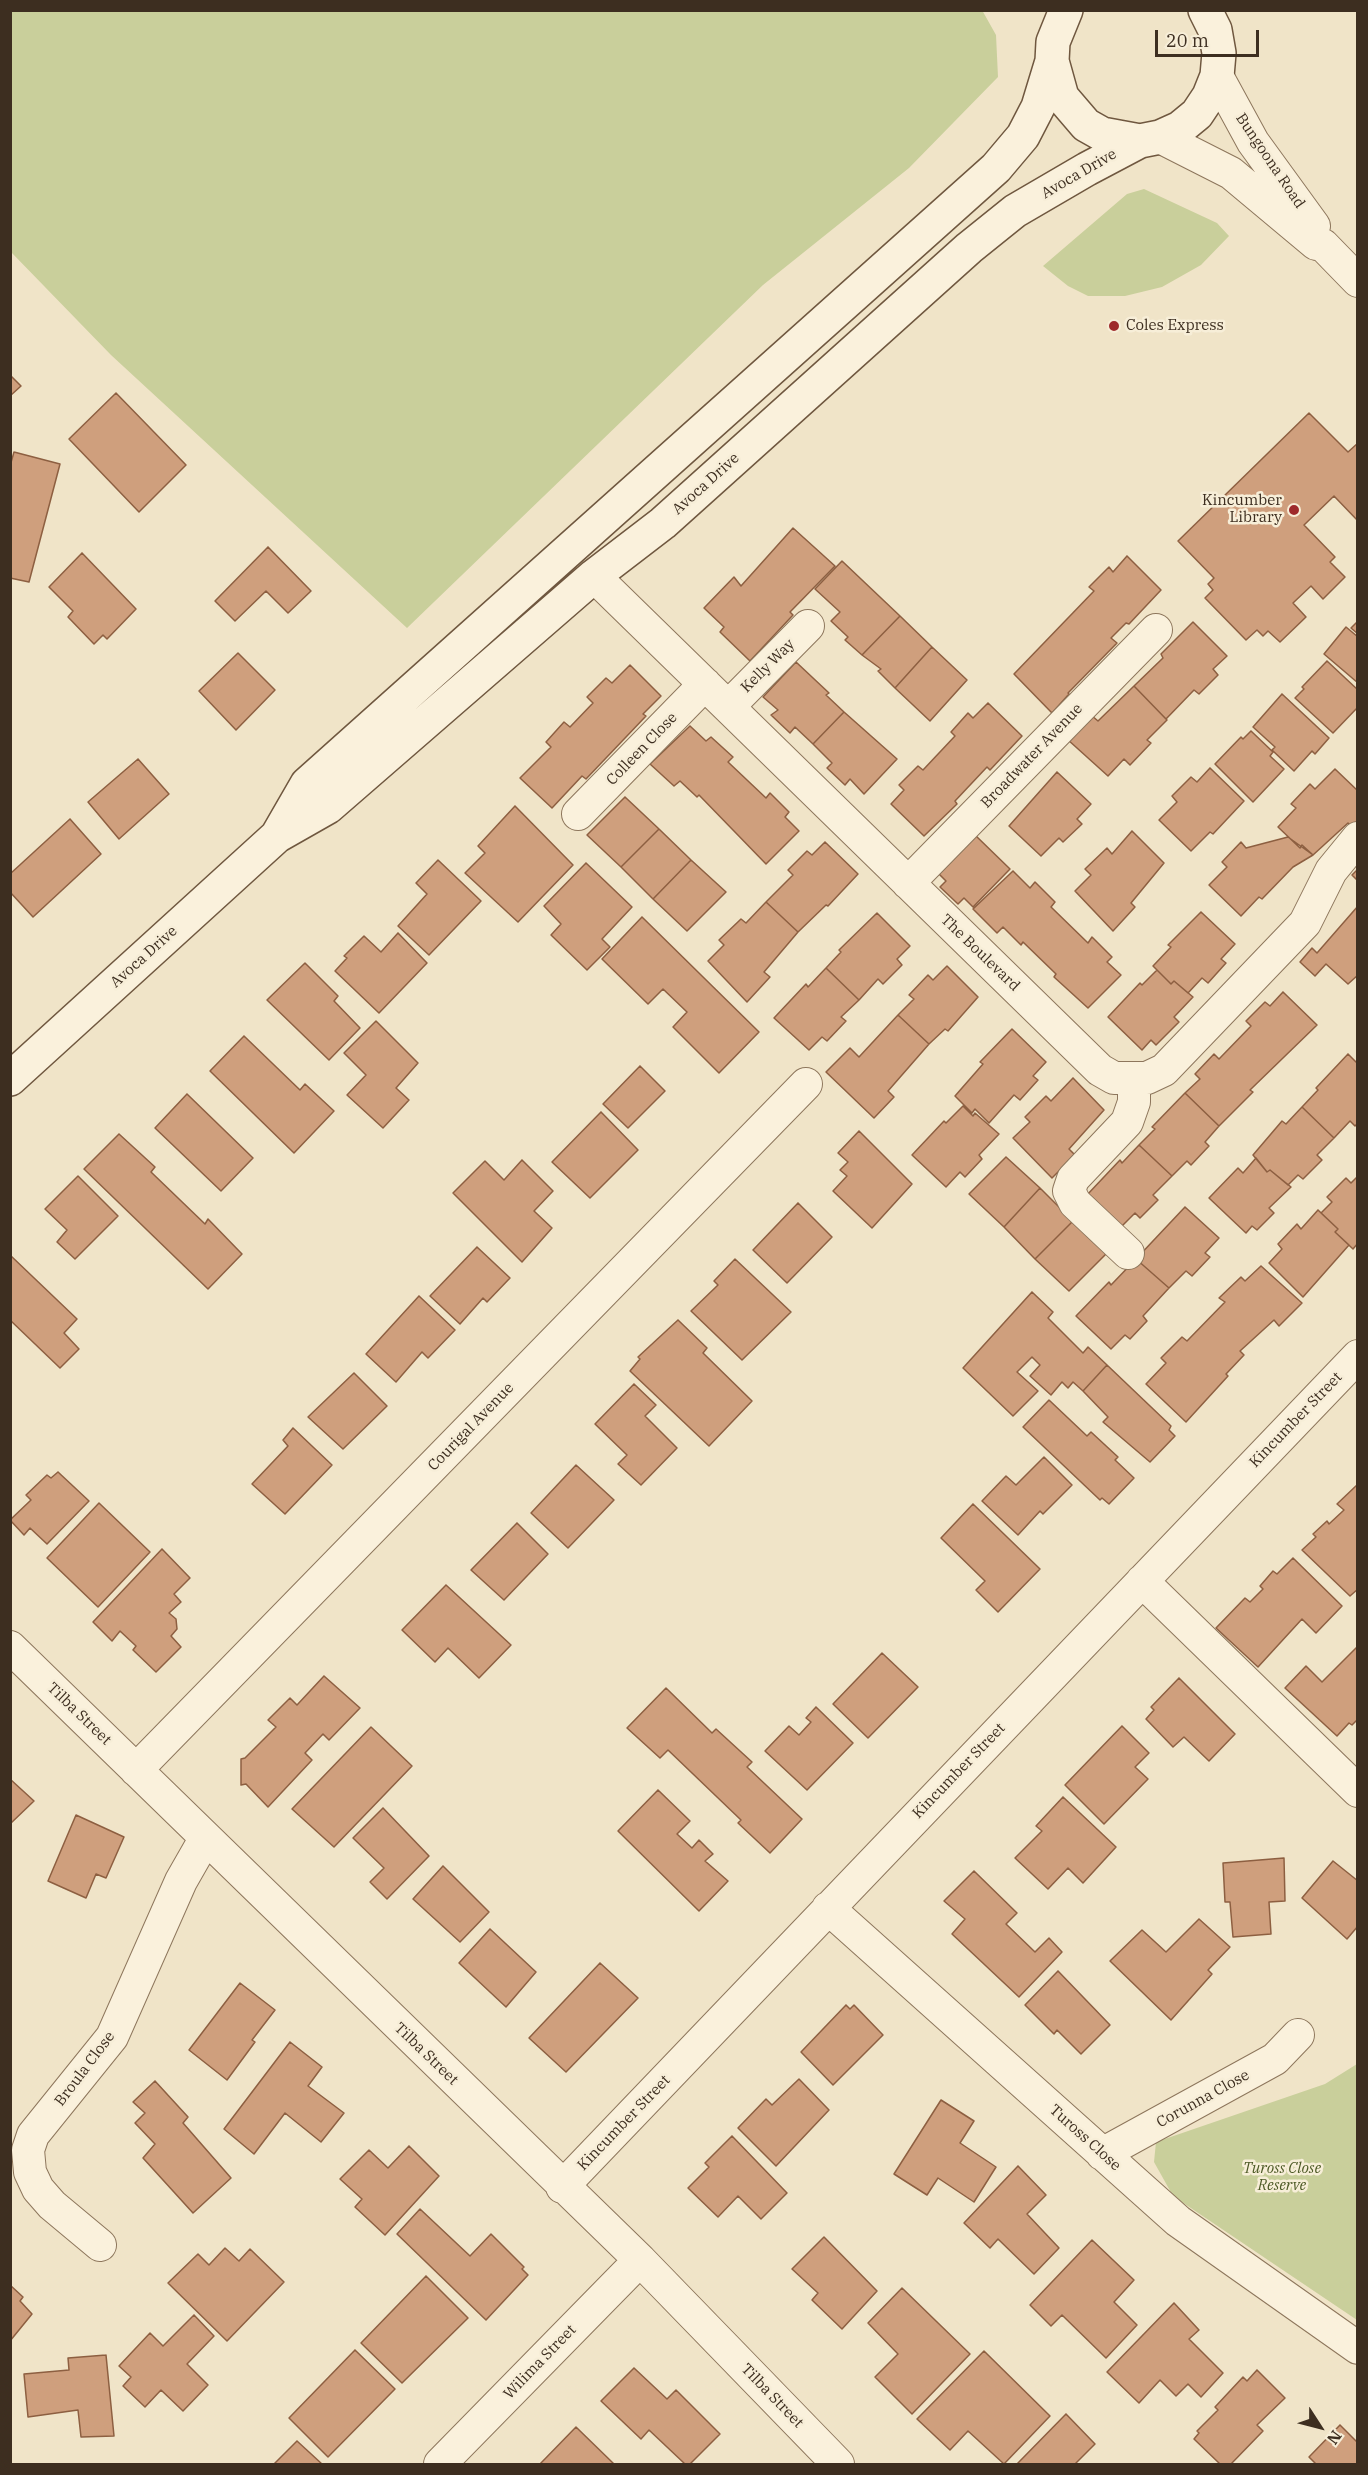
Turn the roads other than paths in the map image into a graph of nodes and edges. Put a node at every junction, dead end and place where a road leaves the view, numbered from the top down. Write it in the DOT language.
graph roads {
  1 [pos="1059,15"];
  2 [pos="1218,17"];
  3 [pos="1052,61"];
  4 [pos="1217,76"];
  5 [pos="1150,139"];
  6 [pos="1323,245"];
  7 [pos="1358,281"];
  8 [pos="594,576"];
  9 [pos="808,626"];
  10 [pos="1156,630"];
  11 [pos="705,684"];
  12 [pos="729,706"];
  13 [pos="578,814"];
  14 [pos="277,836"];
  15 [pos="1358,838"];
  16 [pos="908,883"];
  17 [pos="10,1079"];
  18 [pos="1134,1080"];
  19 [pos="806,1084"];
  20 [pos="1128,1253"];
  21 [pos="1358,1356"];
  22 [pos="1142,1581"];
  23 [pos="10,1647"];
  24 [pos="136,1770"];
  25 [pos="1358,1791"];
  26 [pos="205,1839"];
  27 [pos="828,1908"];
  28 [pos="1298,2035"];
  29 [pos="22,2128"];
  30 [pos="1102,2154"];
  31 [pos="562,2187"];
  32 [pos="100,2245"];
  33 [pos="640,2260"];
  34 [pos="1358,2348"];
  35 [pos="440,2464"];
  36 [pos="838,2464"];
  1 -- 3 [label="main road, Avoca Drive"];
  2 -- 4 [label="main road, Avoca Drive"];
  3 -- 5 [label="main road, Avoca Drive"];
  3 -- 14 [label="main road, Avoca Drive"];
  4 -- 5 [label="main road, Avoca Drive"];
  4 -- 6 [label="street, Bungoona Road"];
  5 -- 6 [label="street, Bungoona Road"];
  5 -- 8 [label="main road, Avoca Drive"];
  6 -- 7 [label="street, Bungoona Road"];
  8 -- 11 [label="street, The Boulevard"];
  8 -- 14 [label="main road, Avoca Drive"];
  9 -- 12 [label="street, Kelly Way"];
  10 -- 16 [label="street, Broadwater Avenue"];
  11 -- 12 [label="street, The Boulevard"];
  11 -- 13 [label="street, Colleen Close"];
  12 -- 16 [label="street, The Boulevard"];
  14 -- 17 [label="main road, Avoca Drive"];
  15 -- 18 [label="street"];
  16 -- 18 [label="street, The Boulevard"];
  18 -- 20 [label="street"];
  19 -- 24 [label="street, Courigal Avenue"];
  21 -- 22 [label="street, Kincumber Street"];
  22 -- 25 [label="street"];
  22 -- 27 [label="street, Kincumber Street"];
  23 -- 24 [label="street, Tilba Street"];
  24 -- 26 [label="street, Tilba Street"];
  26 -- 29 [label="street, Broula Close"];
  26 -- 31 [label="street, Tilba Street"];
  27 -- 30 [label="street, Tuross Close"];
  27 -- 31 [label="street, Kincumber Street"];
  28 -- 30 [label="street, Corunna Close"];
  29 -- 32 [label="street, Broula Close"];
  30 -- 34 [label="street, Tuross Close"];
  31 -- 33 [label="street, Tilba Street"];
  33 -- 35 [label="street, Wilima Street"];
  33 -- 36 [label="street, Tilba Street"];
}
